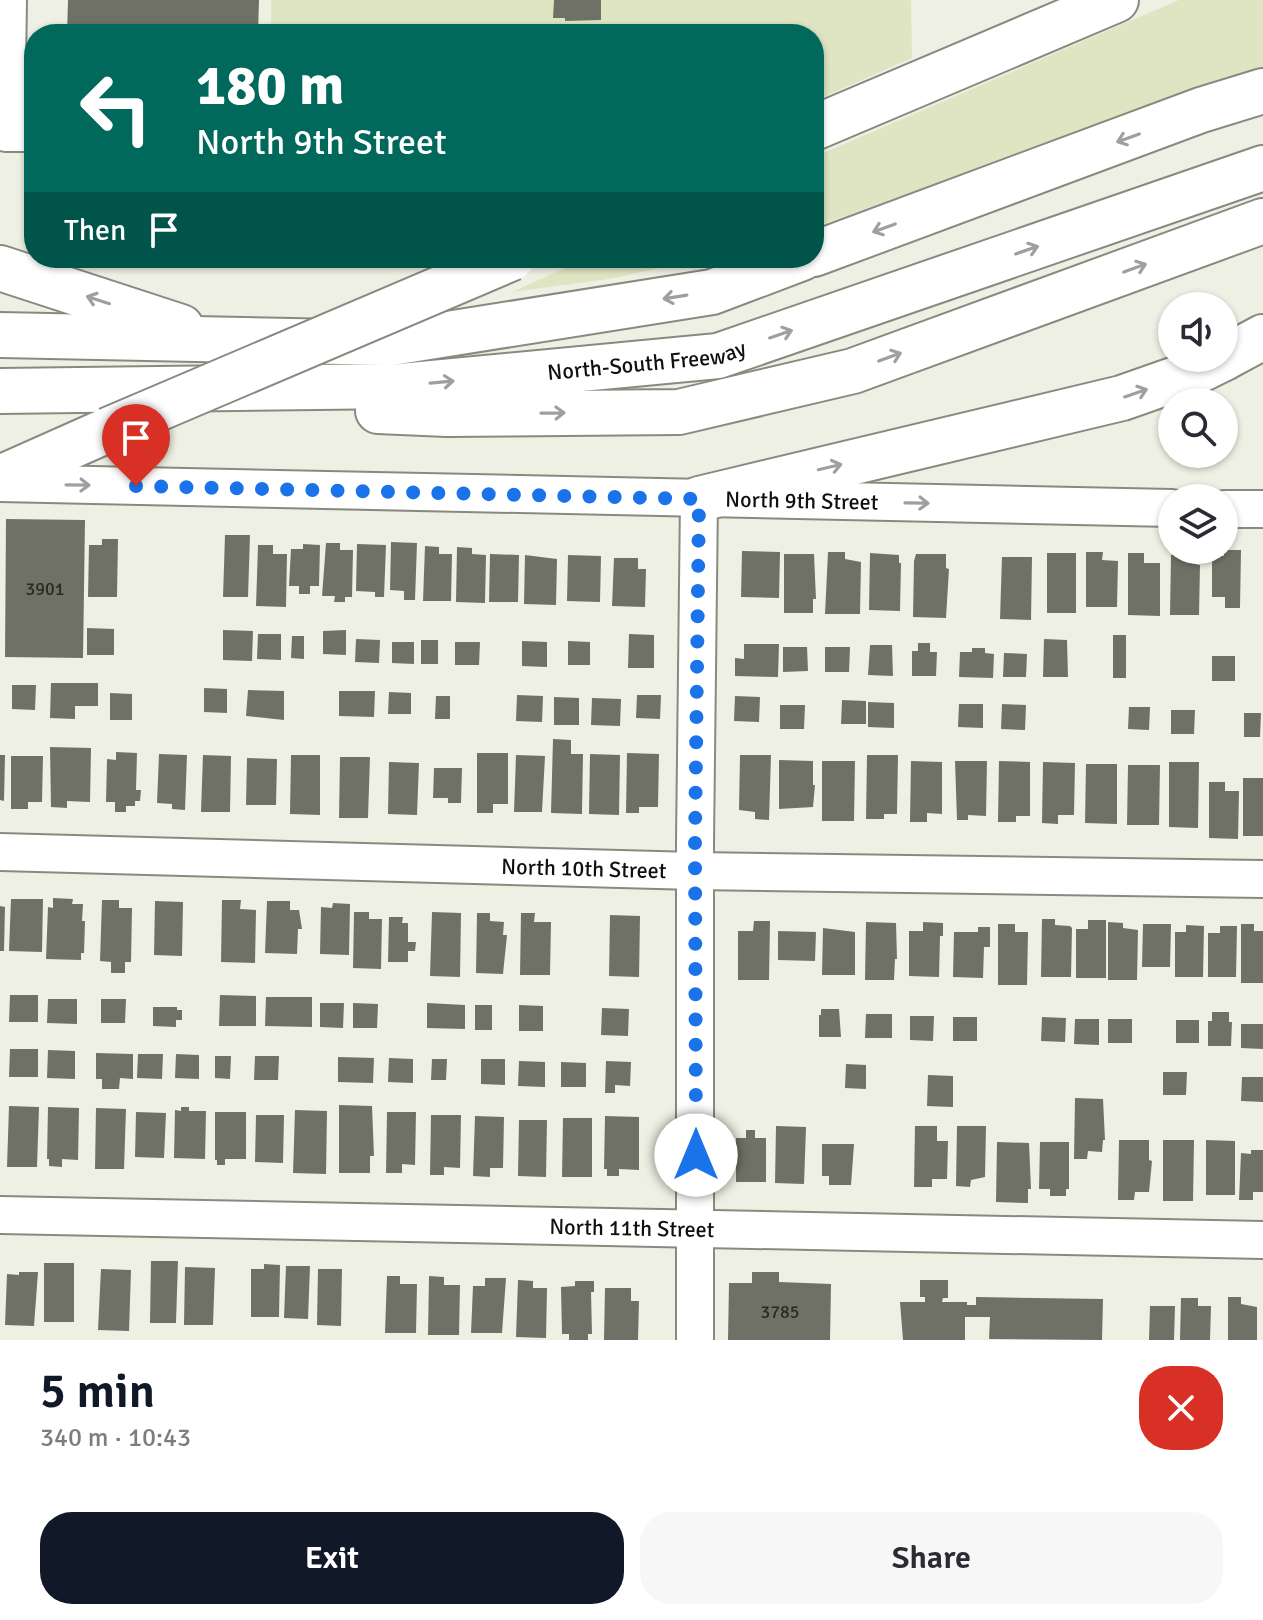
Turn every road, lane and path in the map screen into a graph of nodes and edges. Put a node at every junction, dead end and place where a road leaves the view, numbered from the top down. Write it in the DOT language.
graph roads {
  1 [pos="8,0"];
  2 [pos="1110,1"];
  3 [pos="1263,82"];
  4 [pos="1263,91"];
  5 [pos="1201,110"];
  6 [pos="824,124"];
  7 [pos="20,130"];
  8 [pos="1263,168"];
  9 [pos="1263,221"];
  10 [pos="824,250"];
  11 [pos="0,268"];
  12 [pos="489,268"];
  13 [pos="776,268"];
  14 [pos="0,335"];
  15 [pos="1263,337"];
  16 [pos="225,341"];
  17 [pos="1238,350"];
  18 [pos="1196,372"];
  19 [pos="0,391"];
  20 [pos="0,480"];
  21 [pos="699,499"];
  22 [pos="1158,508"];
  23 [pos="1238,509"];
  24 [pos="1263,509"];
  25 [pos="0,852"];
  26 [pos="695,871"];
  27 [pos="1263,879"];
  28 [pos="0,1215"];
  29 [pos="697,1230"];
  30 [pos="1263,1240"];
  31 [pos="695,1340"];
  1 -- 7 [label="street"];
  2 -- 6 [label="main road"];
  3 -- 5 [label="main road"];
  4 -- 5 [label="main road"];
  5 -- 10 [label="main road, one-way"];
  19 -- 8 [label="main road, North-South Freeway, one-way"];
  19 -- 9 [label="main road, one-way"];
  16 -- 11 [label="main road, one-way"];
  12 -- 20 [label="main road, bridge"];
  13 -- 16 [label="main road, one-way"];
  14 -- 16 [label="main road"];
  15 -- 17 [label="main road"];
  21 -- 18 [label="main road, one-way"];
  20 -- 21 [label="street, North 9th Street, one-way"];
  21 -- 22 [label="street, North 9th Street, one-way"];
  21 -- 26 [label="street"];
  23 -- 24 [label="street"];
  25 -- 26 [label="street, North 10th Street"];
  26 -- 27 [label="street, North 10th Street"];
  26 -- 29 [label="street"];
  28 -- 29 [label="street, North 11th Street"];
  29 -- 30 [label="street, North 11th Street"];
  29 -- 31 [label="street"];
}
